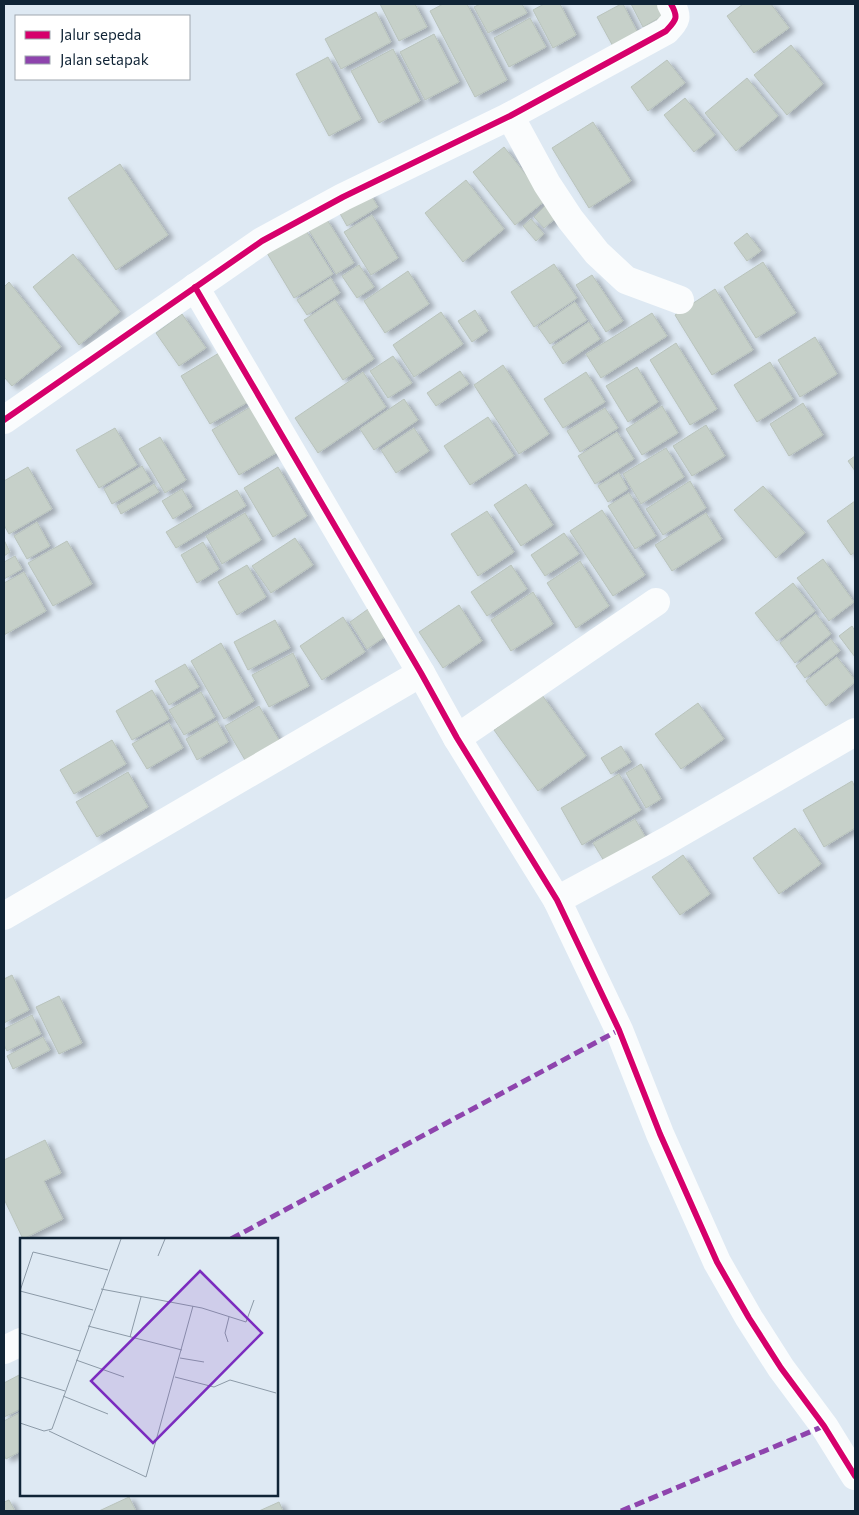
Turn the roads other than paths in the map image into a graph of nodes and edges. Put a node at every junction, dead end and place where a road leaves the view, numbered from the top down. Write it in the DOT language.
graph roads {
  1 [pos="672,4"];
  2 [pos="510,116"];
  3 [pos="194,287"];
  4 [pos="680,300"];
  5 [pos="4,420"];
  6 [pos="656,602"];
  7 [pos="421,673"];
  8 [pos="855,732"];
  9 [pos="457,738"];
  10 [pos="556,900"];
  11 [pos="4,916"];
  12 [pos="20,1342"];
  13 [pos="4,1350"];
  14 [pos="855,1476"];
  1 -- 2 [label="street"];
  2 -- 3 [label="street"];
  2 -- 4 [label="street"];
  3 -- 5 [label="street"];
  3 -- 7 [label="street"];
  6 -- 9 [label="street"];
  7 -- 9 [label="street"];
  7 -- 11 [label="street"];
  8 -- 10 [label="street"];
  9 -- 10 [label="street"];
  10 -- 14 [label="street"];
  12 -- 13 [label="street"];
}
